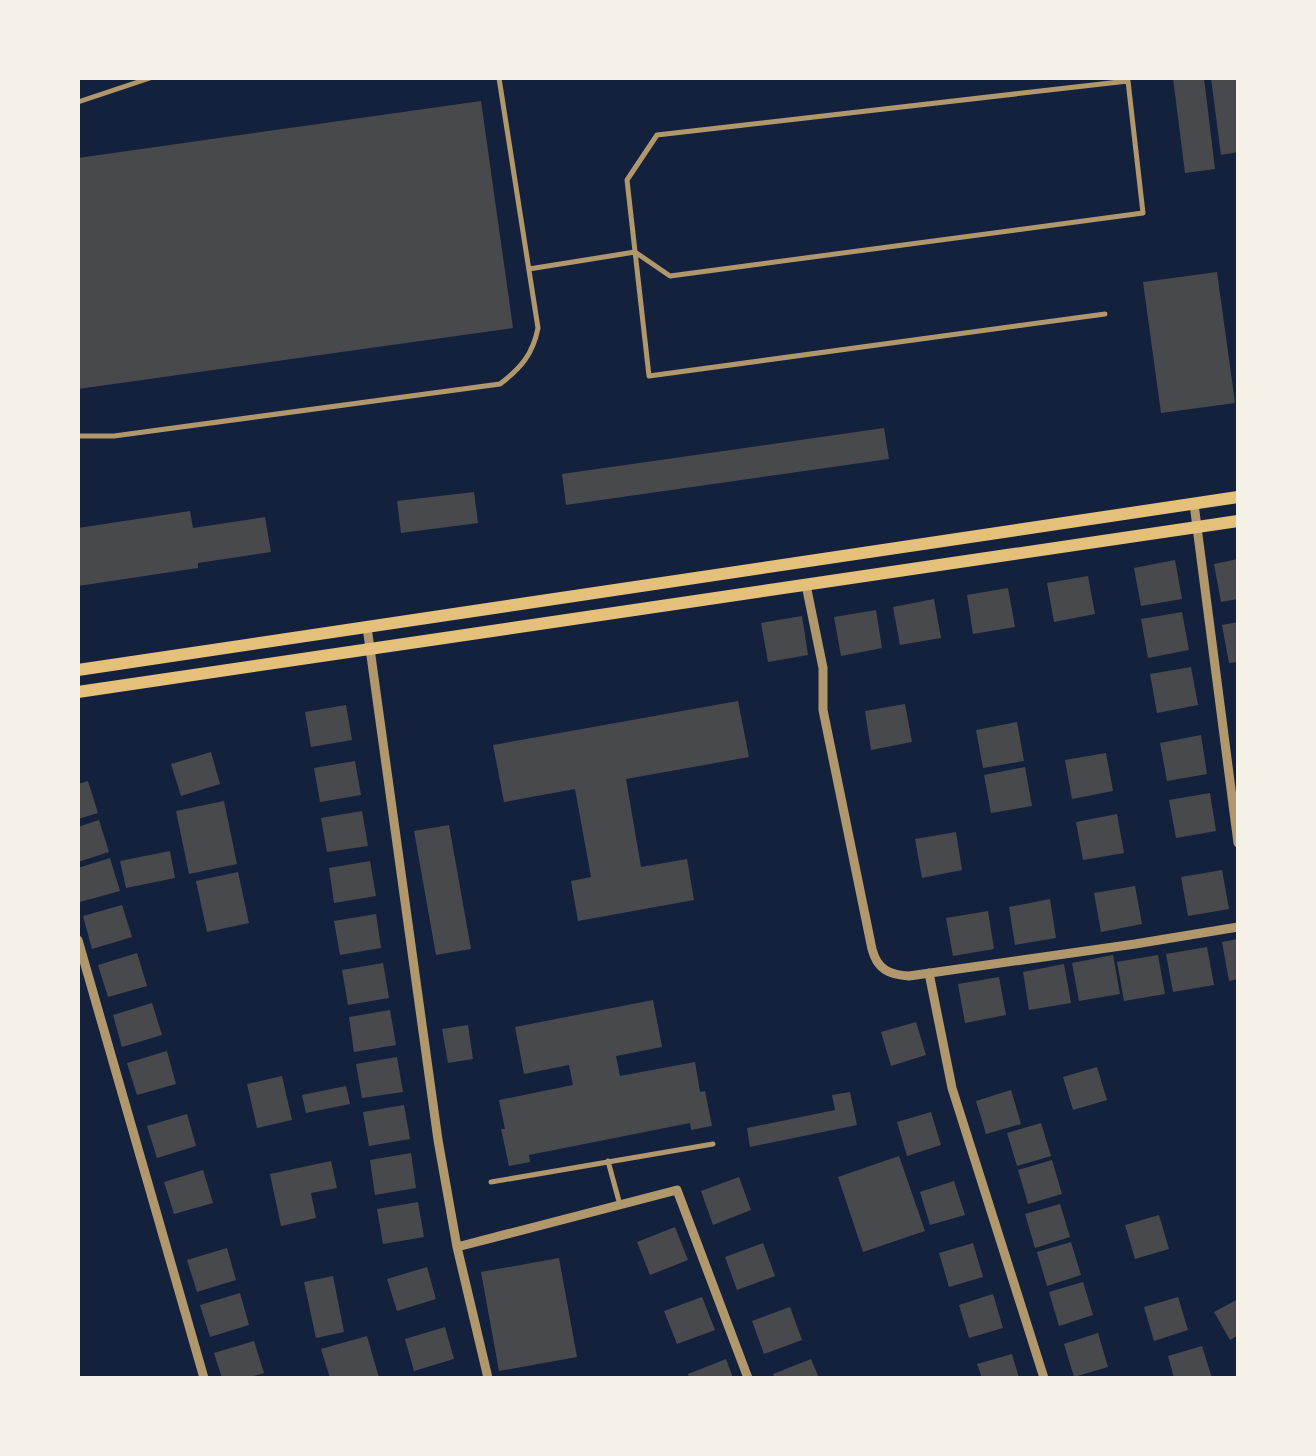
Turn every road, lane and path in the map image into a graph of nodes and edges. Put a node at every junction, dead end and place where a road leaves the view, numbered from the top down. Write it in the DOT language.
graph roads {
  1 [pos="150,78"];
  2 [pos="499,78"];
  3 [pos="78,102"];
  4 [pos="635,252"];
  5 [pos="529,269"];
  6 [pos="1105,314"];
  7 [pos="78,436"];
  8 [pos="1238,497"];
  9 [pos="1194,504"];
  10 [pos="1238,520"];
  11 [pos="1198,526"];
  12 [pos="806,585"];
  13 [pos="367,627"];
  14 [pos="251,644"];
  15 [pos="370,649"];
  16 [pos="254,666"];
  17 [pos="78,670"];
  18 [pos="78,692"];
  19 [pos="1238,843"];
  20 [pos="1238,926"];
  21 [pos="78,940"];
  22 [pos="928,973"];
  23 [pos="713,1144"];
  24 [pos="608,1161"];
  25 [pos="491,1182"];
  26 [pos="620,1205"];
  27 [pos="457,1247"];
  28 [pos="204,1378"];
  29 [pos="488,1378"];
  30 [pos="748,1378"];
  31 [pos="1044,1378"];
  1 -- 3 [label="lane"];
  2 -- 5 [label="lane"];
  4 -- 4 [label="lane"];
  4 -- 5 [label="lane"];
  4 -- 6 [label="lane"];
  5 -- 7 [label="lane"];
  8 -- 9 [label="main road"];
  9 -- 11 [label="street"];
  9 -- 13 [label="main road"];
  10 -- 11 [label="main road"];
  11 -- 12 [label="main road"];
  11 -- 19 [label="street"];
  12 -- 15 [label="main road"];
  12 -- 22 [label="street"];
  13 -- 14 [label="main road"];
  13 -- 15 [label="street"];
  14 -- 16 [label="main road"];
  14 -- 17 [label="main road"];
  15 -- 16 [label="main road"];
  15 -- 27 [label="street"];
  16 -- 18 [label="main road"];
  20 -- 22 [label="street"];
  21 -- 28 [label="street"];
  22 -- 31 [label="street"];
  23 -- 24 [label="lane"];
  24 -- 25 [label="lane"];
  24 -- 26 [label="lane"];
  26 -- 27 [label="street"];
  26 -- 30 [label="street"];
  27 -- 29 [label="street"];
}
